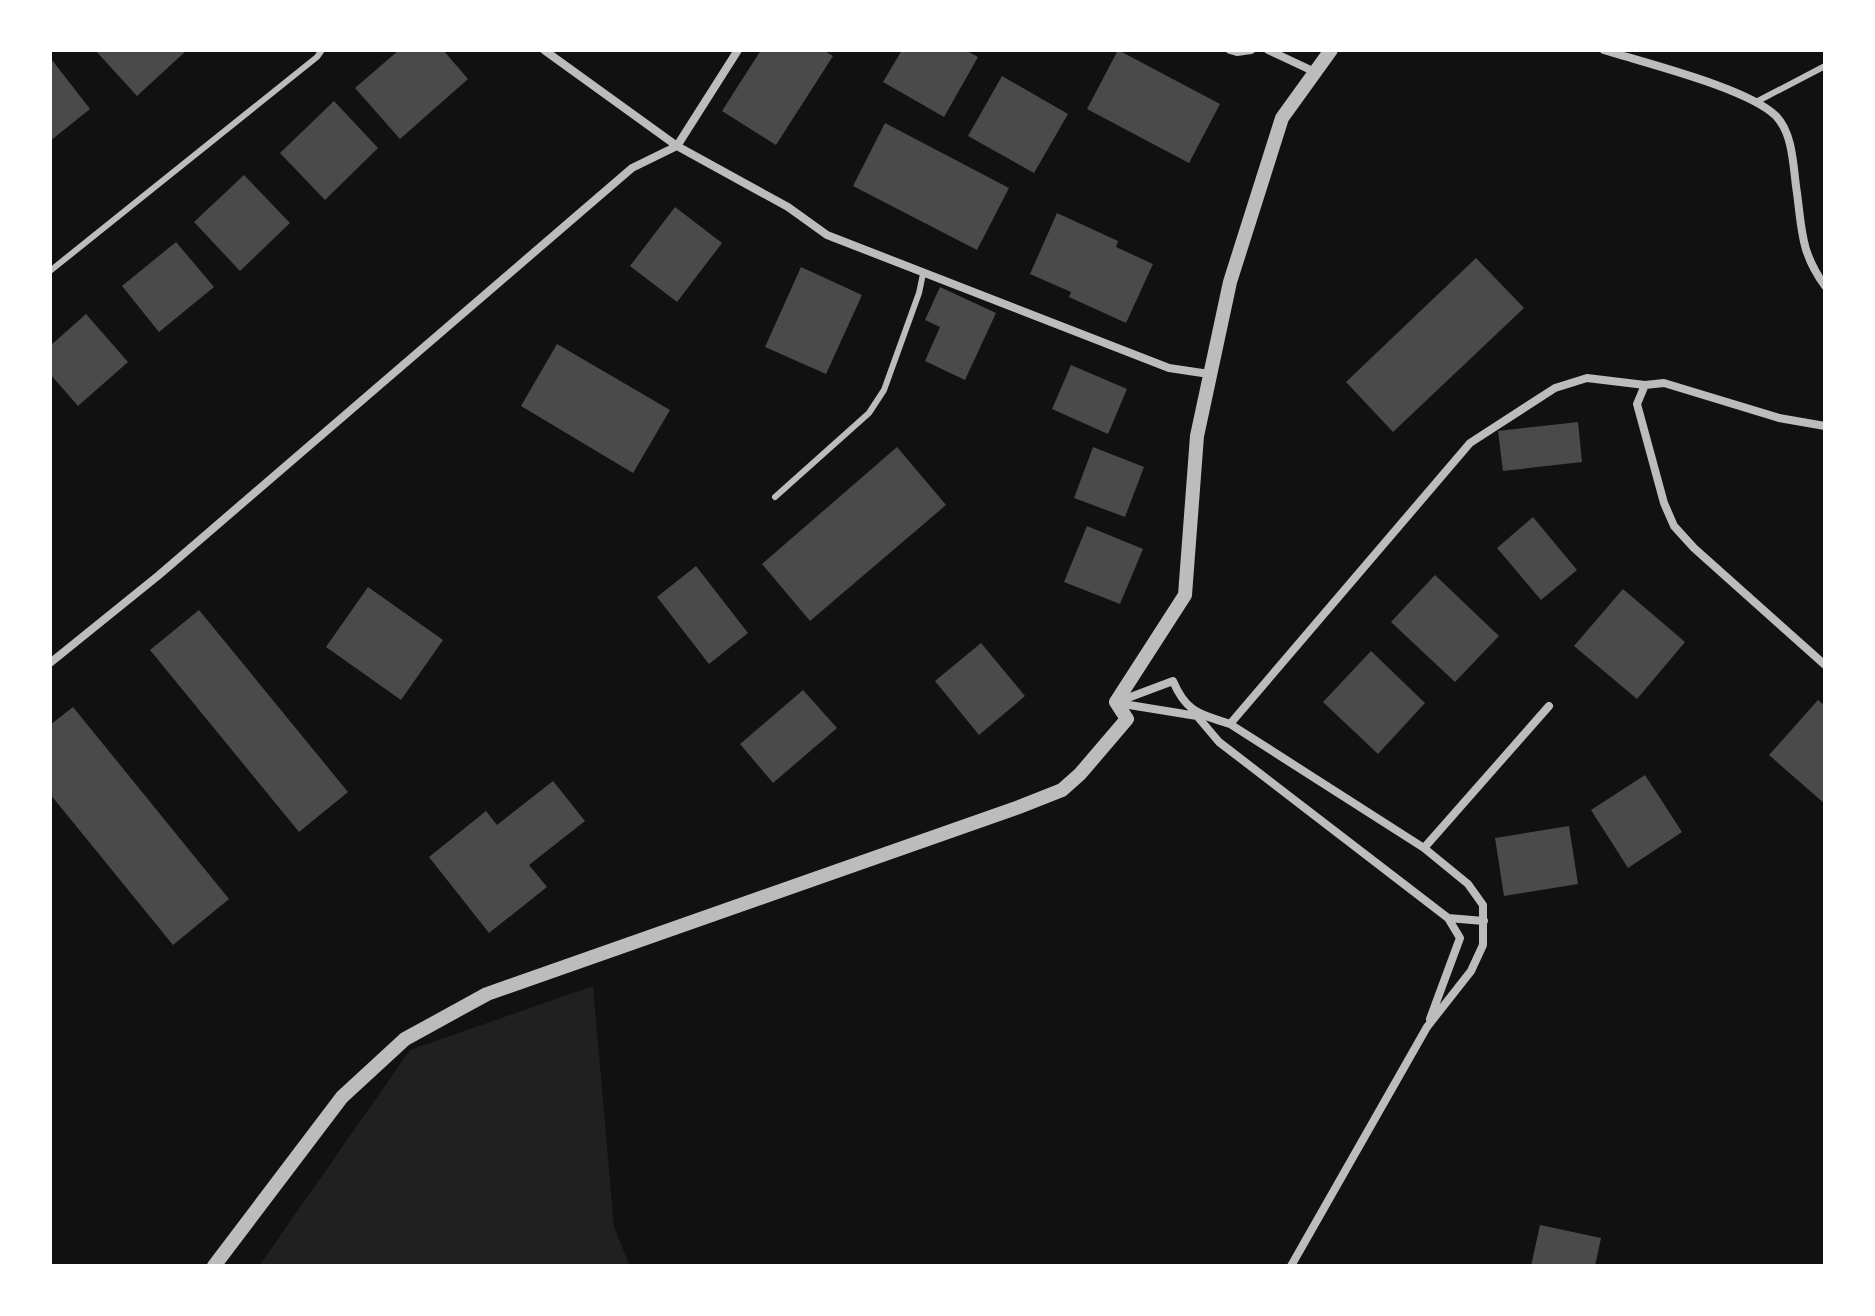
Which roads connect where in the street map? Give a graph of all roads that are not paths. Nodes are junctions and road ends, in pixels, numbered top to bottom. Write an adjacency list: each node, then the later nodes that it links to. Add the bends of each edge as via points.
1 (322, 50): 13 (lane)
2 (544, 50): 12 (street)
3 (738, 50): 12 (street)
4 (1230, 50): 5 (street)
5 (1251, 50)
6 (1268, 50): 10 (street)
7 (1331, 50): 10 (street)
8 (1604, 50): 11 (street)
9 (1825, 66): 11 (lane)
10 (1315, 72): 16 (street, via 1282,118 1230,282)
11 (1756, 102): 15 (street, via 1777,117 1789,138 1806,256)
12 (677, 146): 14 (street, via 788,207 827,235); 20 (street, via 632,168)
13 (50, 271)
14 (923, 274): 16 (street, via 1169,368); 19 (lane, via 896,360 869,413)
15 (1825, 286)
16 (1209, 374): 22 (street, via 1197,436 1185,595)
17 (1645, 385): 18 (street, via 1664,383 1779,418); 21 (street, via 1637,404 1674,526); 24 (street, via 1587,378 1555,388 1470,443)
18 (1825, 426)
19 (775, 497)
20 (50, 663)
21 (1825, 665)
22 (1116, 702): 24 (street, via 1173,681 1181,700 1202,715); 26 (street, via 1197,716 1219,742); 29 (street, via 1127,719 1062,790 487,994 405,1039 342,1097)
23 (1549, 706): 25 (street)
24 (1230, 724): 25 (street)
25 (1424, 848): 27 (street, via 1468,884 1483,905)
26 (1448, 918): 27 (street); 28 (street, via 1460,938)
27 (1484, 921): 28 (street, via 1483,945 1471,971)
28 (1427, 1027): 30 (street)
29 (214, 1266)
30 (1291, 1266)

